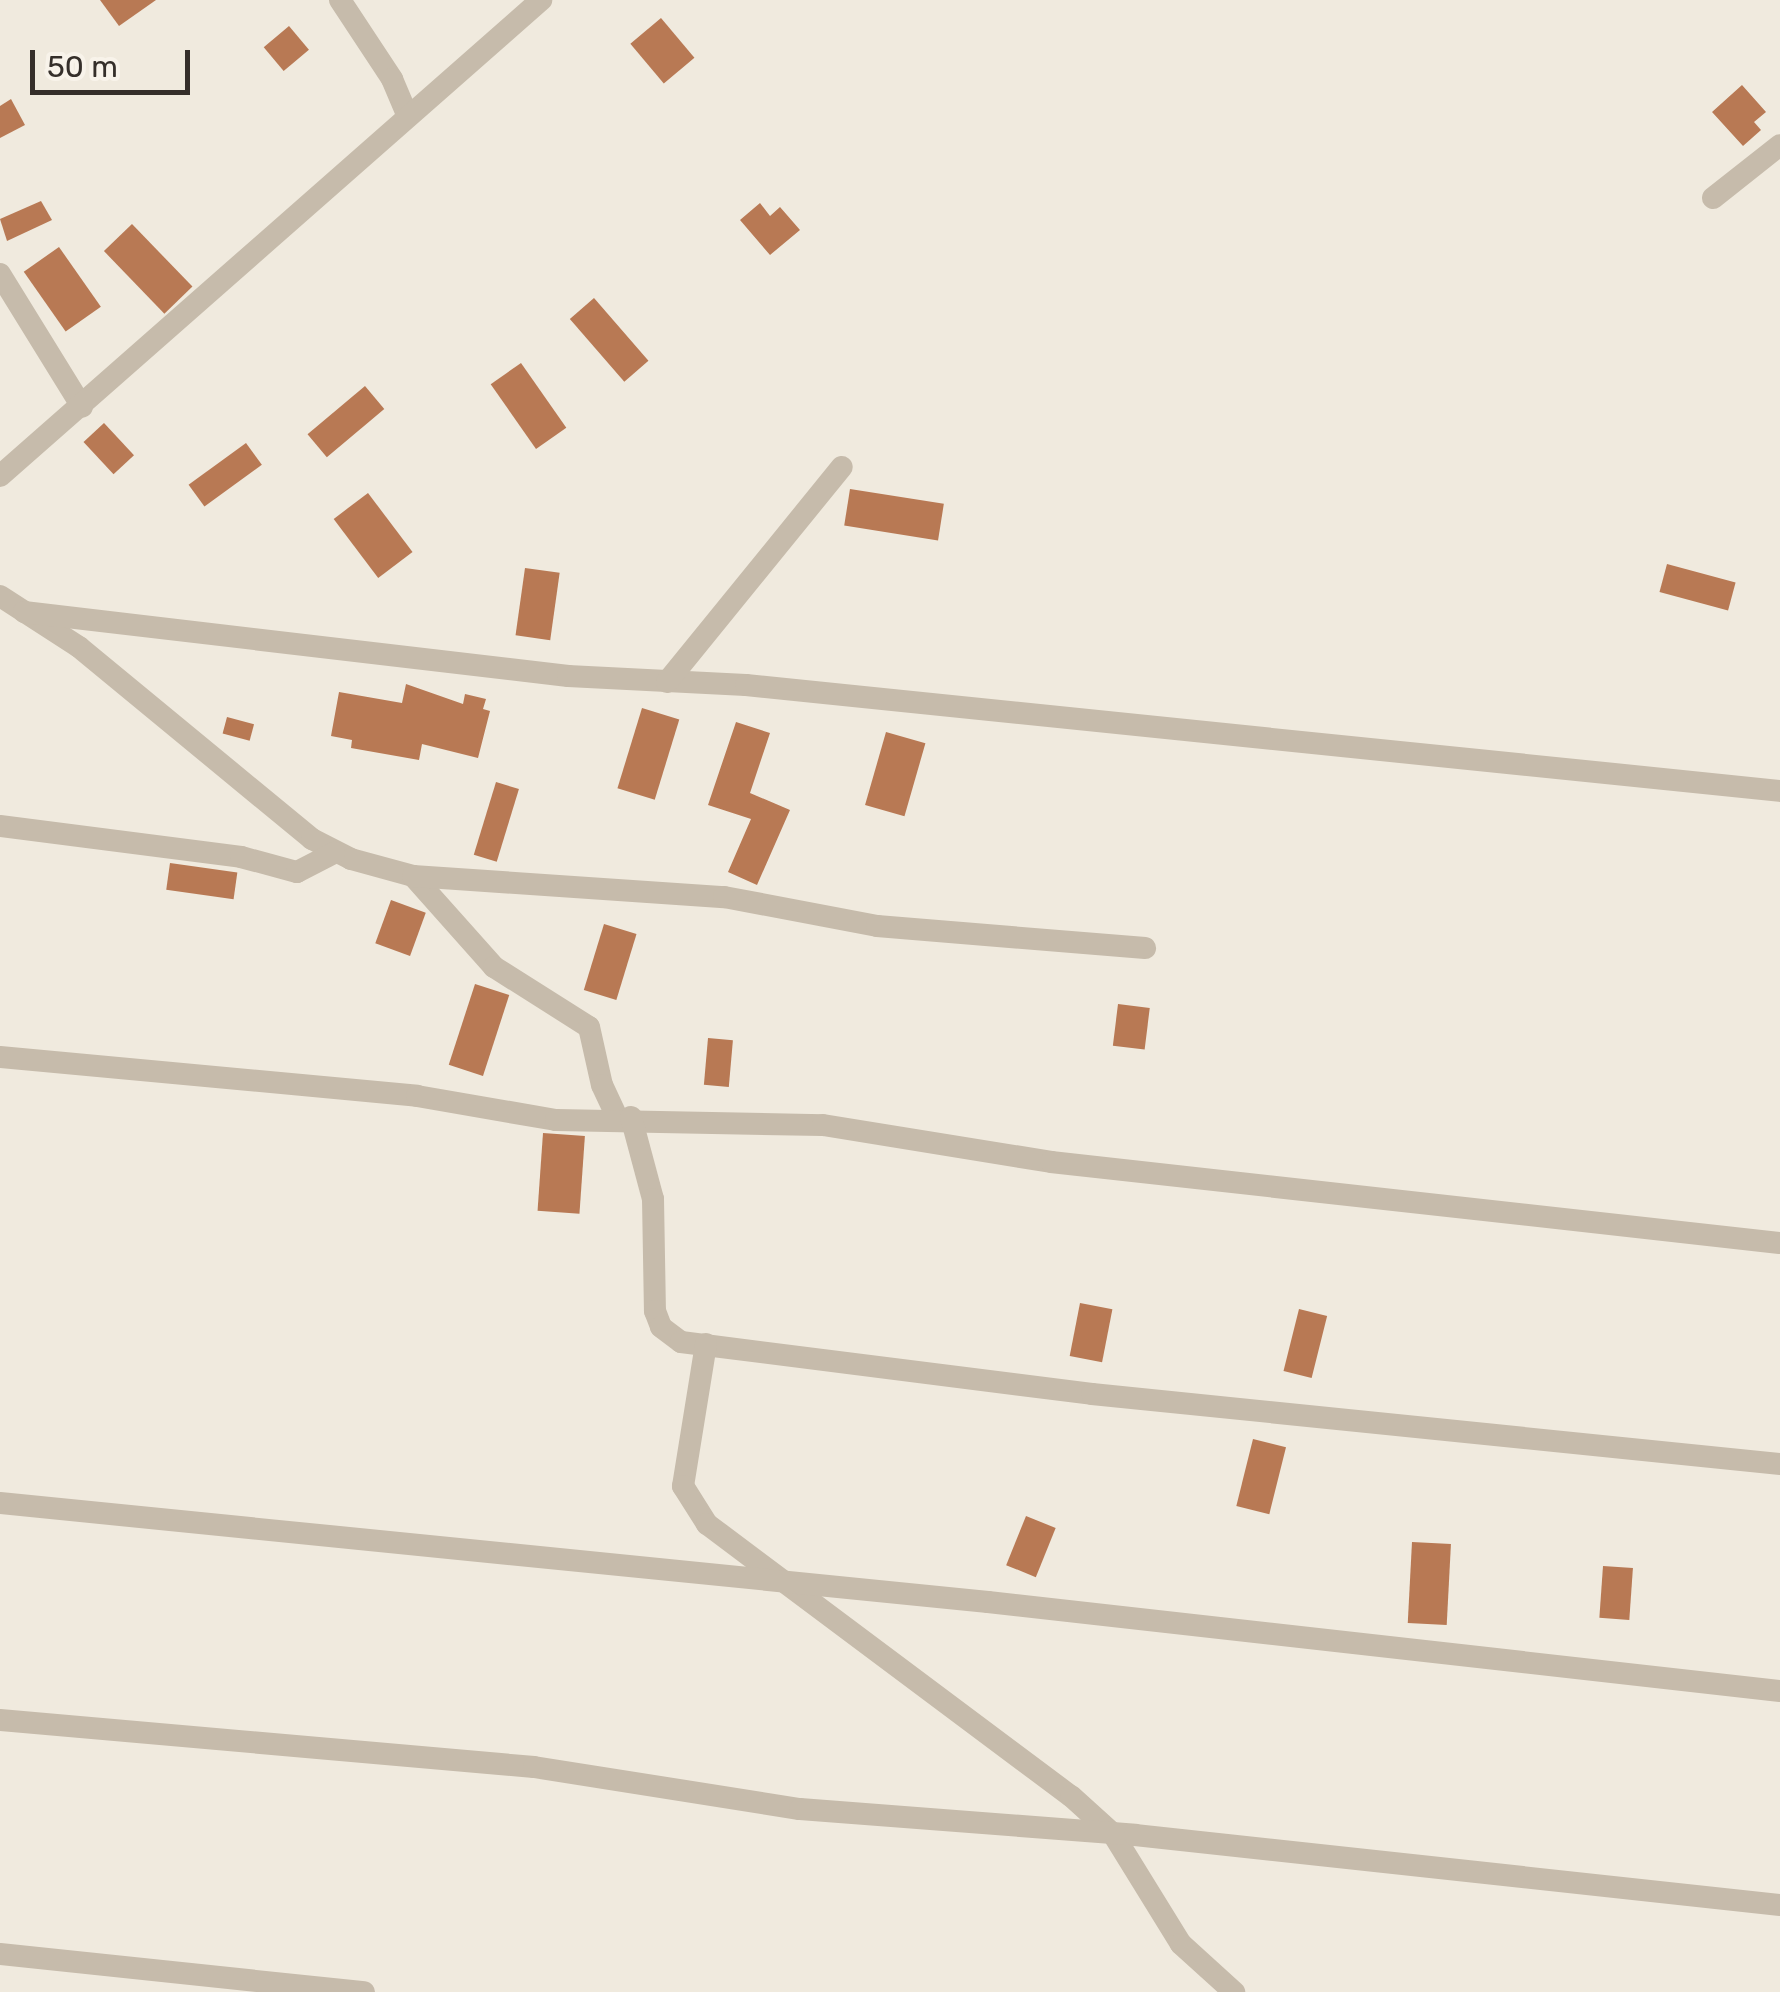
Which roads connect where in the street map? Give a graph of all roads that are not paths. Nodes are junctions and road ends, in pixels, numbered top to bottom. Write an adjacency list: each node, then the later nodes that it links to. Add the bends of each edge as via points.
1 (340, 0): 3 (street, via 392,79)
2 (541, 0): 3 (street)
3 (406, 114): 7 (street, via 345,179)
4 (1780, 145): 5 (street)
5 (1713, 198)
6 (0, 274): 7 (street)
7 (82, 407): 9 (street)
8 (842, 467): 12 (street)
9 (0, 476)
10 (0, 596): 11 (street)
11 (24, 612): 12 (street); 15 (street, via 78,647)
12 (667, 682): 13 (street)
13 (1780, 791)
14 (0, 826): 15 (street, via 242,857 296,872)
15 (334, 852): 16 (street)
16 (413, 876): 17 (street, via 724,897 877,926); 19 (street, via 494,968 589,1027 602,1085)
17 (1145, 948)
18 (0, 1056): 19 (street, via 416,1096 556,1120)
19 (624, 1117): 20 (street, via 733,1127 822,1125 1051,1162); 21 (street, via 653,1199 655,1311 670,1337)
20 (1780, 1243)
21 (706, 1344): 22 (street, via 993,1384); 24 (street, via 684,1486 707,1524)
22 (1780, 1464)
23 (0, 1503): 24 (street)
24 (779, 1581): 25 (street); 27 (street)
25 (1780, 1691)
26 (0, 1720): 27 (street, via 534,1767 800,1809)
27 (1113, 1834): 28 (street); 31 (street, via 1182,1944)
28 (1780, 1905)
29 (0, 1954): 30 (street)
30 (364, 1992)
31 (1234, 1992)

